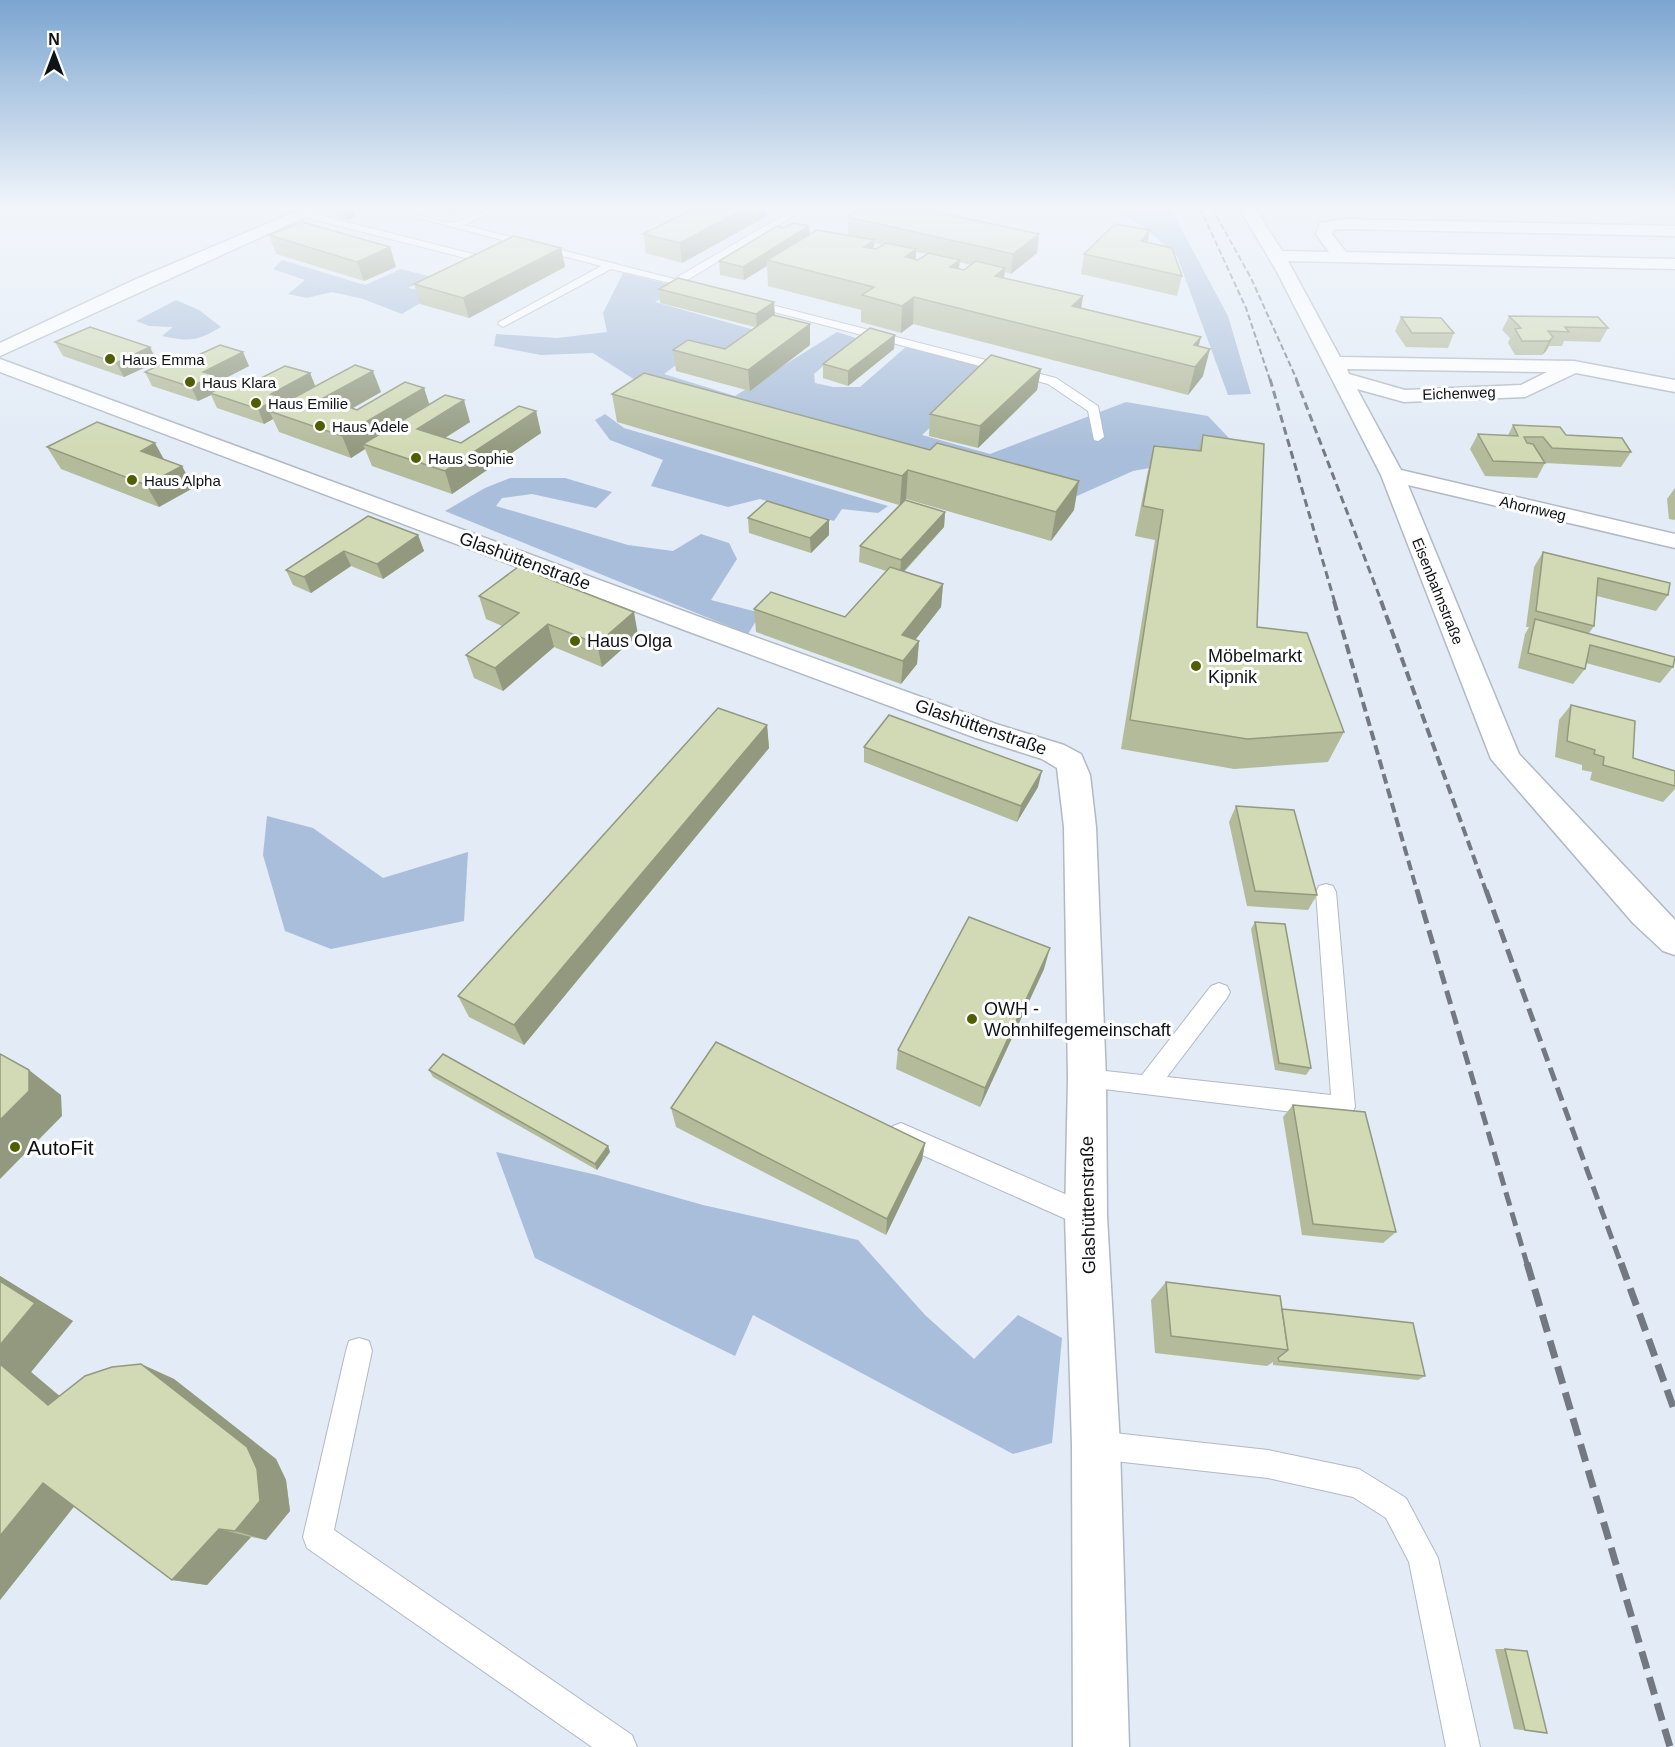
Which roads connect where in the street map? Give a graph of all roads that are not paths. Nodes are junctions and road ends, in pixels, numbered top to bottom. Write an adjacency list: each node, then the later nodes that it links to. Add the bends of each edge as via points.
1 (129, 290): 8 (street)
2 (566, 290): 7 (lane)
3 (700, 290): 5 (lane)
4 (1294, 290): 11 (street, Eisenbahnstraße)
5 (709, 292)
6 (732, 298): 13 (lane, via 1052,381 1094,409)
7 (504, 324)
8 (0, 350)
9 (0, 365): 20 (street, Glashüttenstraße, via 696,625 1053,752 1070,762 1080,827)
10 (1574, 367): 11 (street, Eichenweg); 11 (street, Eichenweg, via 1525,391 1404,396); 12 (street, Eichenweg)
11 (1338, 371): 14 (street, Eisenbahnstraße)
12 (1675, 386)
13 (1098, 437)
14 (1392, 475): 15 (street, Ahornweg); 17 (street, Eisenbahnstraße, via 1506,759)
15 (1675, 541)
16 (1326, 892): 21 (lane, via 1343,1107)
17 (1660, 911): 18 (street, Eisenbahnstraße)
18 (1675, 941)
19 (1219, 992): 21 (lane)
20 (1087, 1080): 21 (lane); 23 (street, Glashüttenstraße)
21 (1147, 1086)
22 (877, 1123): 23 (lane)
23 (1086, 1216): 25 (street, Glashüttenstraße)
24 (359, 1351): 26 (lane, via 318,1537)
25 (1096, 1445): 27 (street, Glashüttenstraße); 28 (lane, via 1268,1464 1359,1484 1396,1508 1423,1558)
26 (620, 1747)
27 (1101, 1747)
28 (1463, 1747)

